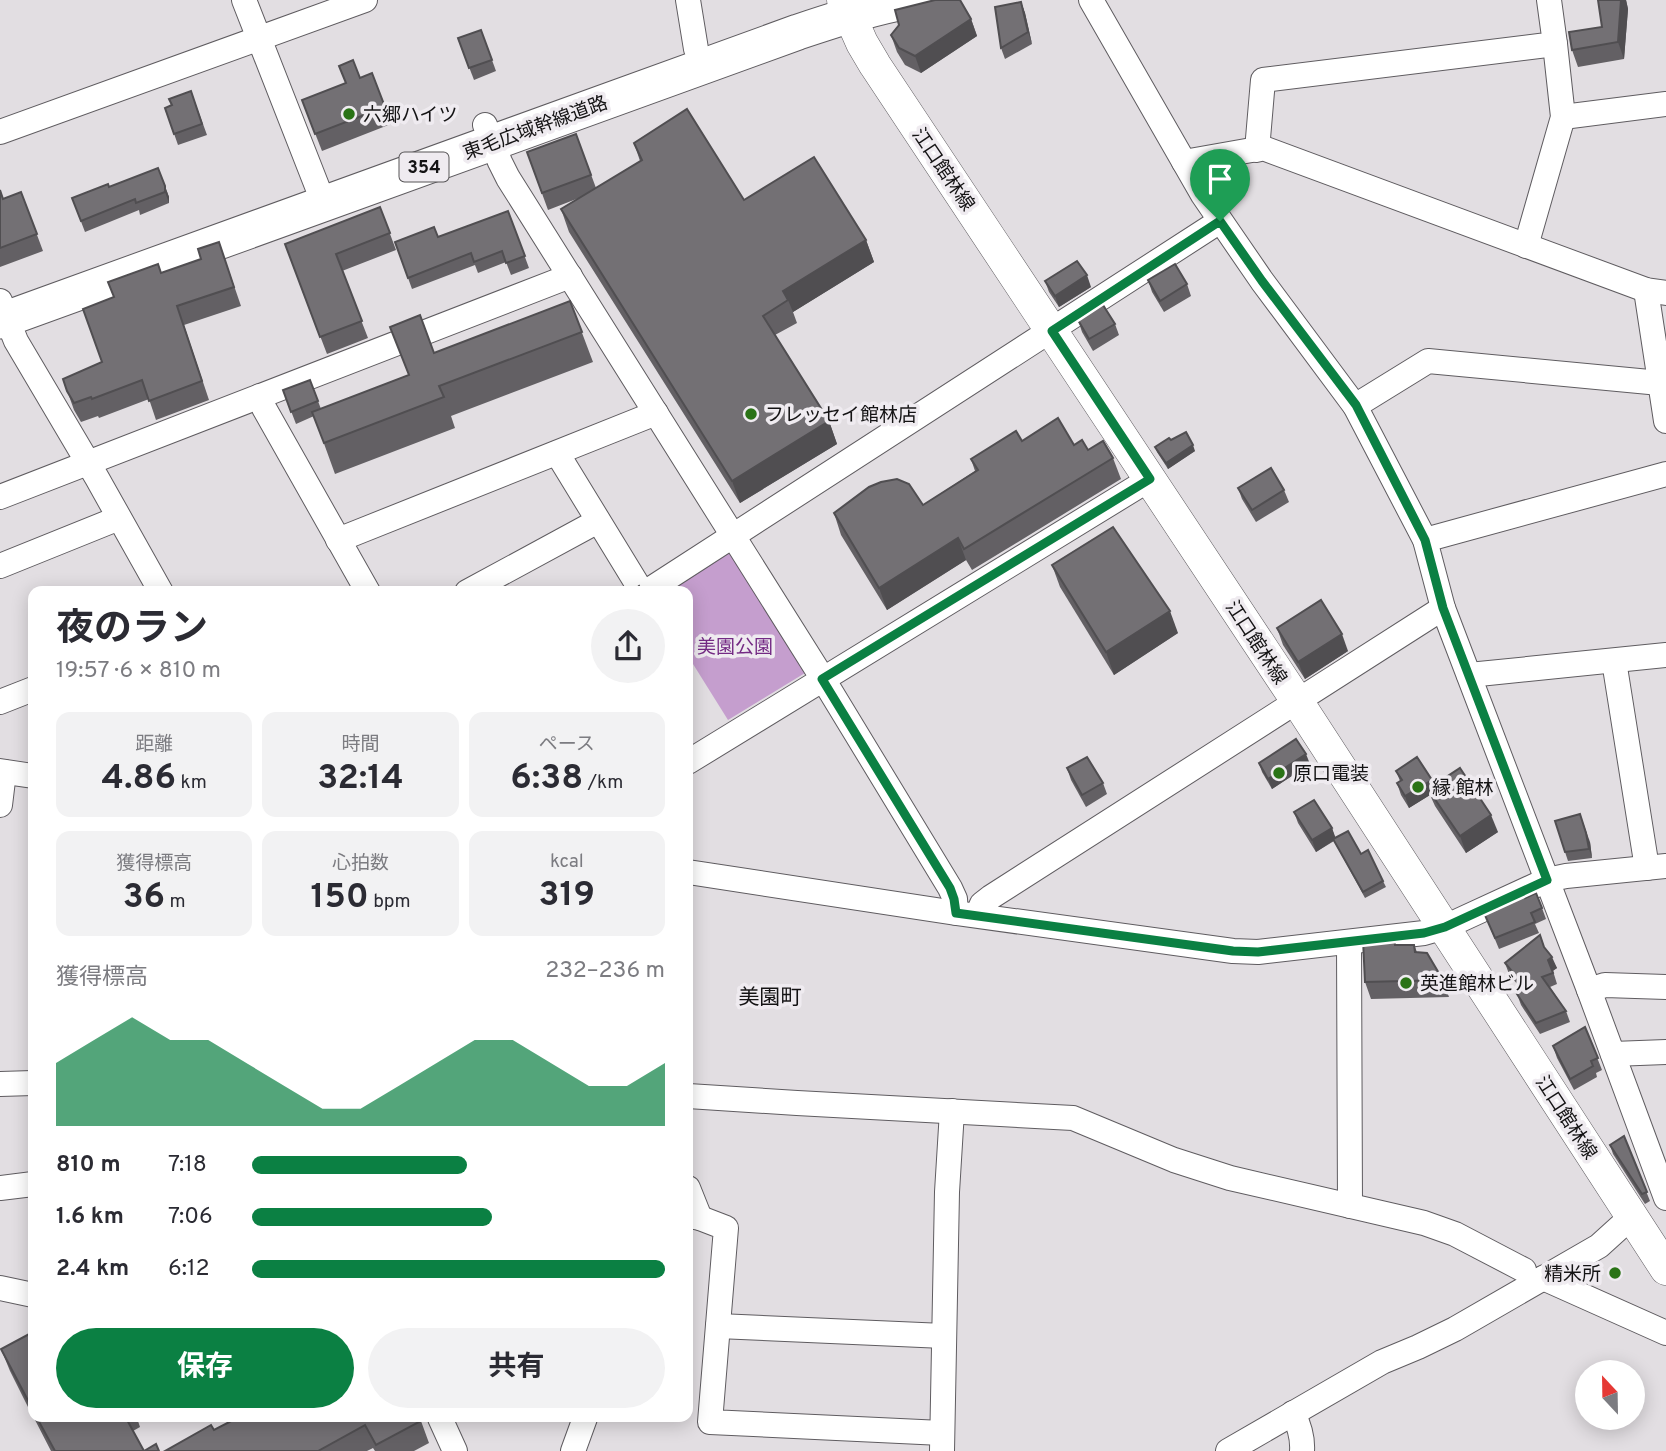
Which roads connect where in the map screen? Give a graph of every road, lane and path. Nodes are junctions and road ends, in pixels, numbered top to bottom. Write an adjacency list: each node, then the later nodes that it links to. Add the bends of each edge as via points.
1 (244, 0): 8 (street)
2 (365, 0): 8 (street)
3 (688, 0): 10 (street)
4 (914, 0): 7 (highway, 東毛広域幹線道路 / 354)
5 (1091, 0): 16 (street)
6 (1549, 0): 9 (street)
7 (841, 5): 10 (highway, 東毛広域幹線道路 / 354); 14 (highway, 東毛広域幹線道路 / 354); 23 (main road, 江口館林線, via 875,65)
8 (259, 38): 13 (street); 17 (street)
9 (1555, 44): 12 (street); 15 (street, via 1263,80)
10 (696, 48): 14 (highway, 東毛広域幹線道路 / 354)
11 (1666, 104): 12 (street)
12 (1563, 117): 19 (street)
13 (0, 132)
14 (488, 134): 17 (highway, 東毛広域幹線道路 / 354); 20 (street, via 508,178)
15 (1257, 150): 16 (street); 19 (street)
16 (1184, 162): 18 (street)
17 (320, 195): 22 (highway, 東毛広域幹線道路 / 354)
18 (1220, 221): 23 (street); 26 (street)
19 (1526, 246): 21 (street)
20 (570, 276): 25 (street); 27 (street)
21 (1656, 292): 24 (street)
22 (2, 310): 30 (street)
23 (1052, 331): 32 (main road, 江口館林線); 36 (street)
24 (1660, 383): 26 (street, via 1428,361); 28 (street)
25 (260, 396): 30 (street); 37 (street)
26 (1356, 405): 38 (street)
27 (656, 413): 29 (street); 36 (street)
28 (1666, 421)
29 (556, 453): 35 (street); 37 (street)
30 (88, 463): 33 (street); 34 (street)
31 (1666, 474): 38 (street)
32 (1150, 479): 49 (street); 51 (main road, 江口館林線)
33 (0, 497)
34 (119, 518): 39 (street); 40 (street)
35 (598, 521): 42 (street); 43 (street)
36 (733, 536): 44 (street); 49 (street)
37 (338, 540): 41 (street)
38 (1425, 540): 45 (street)
39 (0, 566)
40 (158, 586)
41 (365, 586)
42 (478, 586)
43 (640, 586)
44 (654, 586)
45 (1443, 608): 48 (street); 51 (street)
46 (1666, 655): 47 (street)
47 (1614, 661): 48 (street); 57 (street)
48 (1469, 675): 59 (street)
49 (822, 679): 53 (street); 60 (street)
50 (28, 691): 52 (street)
51 (1297, 701): 60 (street); 61 (main road, 江口館林線)
52 (0, 702)
53 (693, 759)
54 (2, 771): 55 (street); 56 (street)
55 (28, 775)
56 (0, 805)
57 (1657, 867): 59 (street)
58 (693, 873): 60 (street)
59 (1547, 880): 61 (street); 64 (street)
60 (967, 914): 62 (street, via 1233,951)
61 (1445, 927): 62 (street); 75 (main road, 江口館林線)
62 (1349, 942): 74 (street)
63 (1666, 987): 64 (street, via 1605,985)
64 (1590, 990): 66 (street)
65 (1666, 1052): 66 (street)
66 (1613, 1054): 73 (street)
67 (28, 1083): 68 (street)
68 (0, 1084)
69 (693, 1096): 70 (street)
70 (952, 1111): 74 (street, via 1073,1118 1230,1178); 83 (street)
71 (28, 1185): 72 (street)
72 (0, 1188)
73 (1666, 1198)
74 (1350, 1206): 78 (street, via 1455,1234)
75 (1631, 1217): 77 (main road, 江口館林線); 78 (street, via 1590,1232)
76 (693, 1222): 81 (street, via 726,1228)
77 (1666, 1269)
78 (1533, 1274): 82 (street); 84 (street, via 1455,1329 1382,1362)
79 (0, 1288): 80 (street)
80 (28, 1294)
81 (718, 1326): 83 (street); 87 (street, via 710,1422)
82 (1666, 1333)
83 (944, 1336): 87 (street)
84 (1293, 1413): 90 (street); 91 (street)
85 (442, 1422): 88 (street)
86 (584, 1422): 89 (street)
87 (942, 1442)
88 (455, 1451)
89 (573, 1451)
90 (1228, 1451)
91 (1302, 1451)

